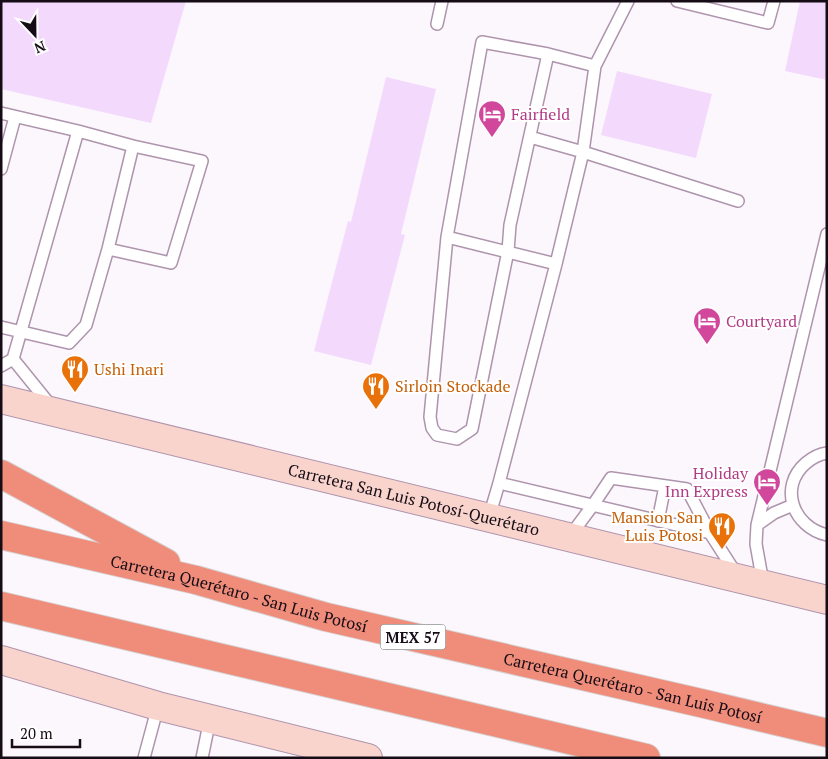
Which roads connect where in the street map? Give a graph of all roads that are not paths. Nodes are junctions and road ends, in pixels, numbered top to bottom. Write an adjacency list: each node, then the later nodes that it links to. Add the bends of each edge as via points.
1 (442, 1): 5 (lane)
2 (628, 1): 7 (lane)
3 (677, 1): 4 (lane, via 768,23)
4 (774, 1)
5 (437, 24)
6 (548, 54): 7 (lane); 11 (lane); 17 (lane, via 482,42)
7 (596, 66): 13 (lane)
8 (1, 113): 9 (lane)
9 (15, 117): 10 (lane); 14 (lane)
10 (78, 131): 12 (lane); 22 (lane)
11 (530, 137): 13 (lane); 19 (lane, via 510,225)
12 (133, 146): 18 (lane); 18 (lane, via 202,161 171,264)
13 (582, 152): 15 (lane); 20 (lane)
14 (1, 169)
15 (738, 201)
16 (827, 234): 35 (lane)
17 (447, 237): 19 (lane); 19 (lane, via 430,417 437,435 456,439 472,429)
18 (108, 249): 22 (lane, via 86,325 69,343)
19 (508, 251): 20 (lane)
20 (556, 264): 29 (lane)
21 (1, 327): 22 (lane)
22 (21, 332): 23 (lane)
23 (13, 359): 24 (lane); 26 (lane)
24 (1, 366)
25 (1, 399): 26 (main road, Carretera San Luis Potosí-Querétaro)
26 (56, 412): 33 (main road, Carretera San Luis Potosí-Querétaro)
27 (827, 453): 32 (lane, via 813,458 797,473 792,488)
28 (1, 474): 40 (highway)
29 (499, 483): 31 (lane); 33 (lane)
30 (665, 486): 31 (lane, via 611,478); 34 (lane); 36 (lane, via 687,489)
31 (593, 505): 34 (lane); 39 (lane)
32 (793, 505): 35 (lane); 38 (lane, via 807,526)
33 (489, 518): 39 (main road, Carretera San Luis Potosí-Querétaro)
34 (658, 521): 36 (lane)
35 (757, 525): 41 (lane)
36 (710, 533): 41 (lane)
37 (1, 534): 40 (highway, Carretera Querétaro - San Luis Potosí / MEX 57)
38 (827, 535)
39 (570, 537): 41 (main road, Carretera San Luis Potosí-Querétaro)
40 (196, 580): 49 (highway, Carretera Querétaro - San Luis Potosí / MEX 57, via 326,617)
41 (751, 581): 42 (main road, Carretera San Luis Potosí-Querétaro)
42 (827, 600)
43 (1, 606): 45 (highway)
44 (1, 625): 45 (highway)
45 (98, 629): 53 (highway)
46 (1, 660): 47 (main road)
47 (158, 706): 48 (main road); 50 (lane)
48 (210, 719): 51 (lane); 52 (main road)
49 (827, 732)
50 (144, 758)
51 (202, 758)
52 (368, 758)
53 (646, 758)

